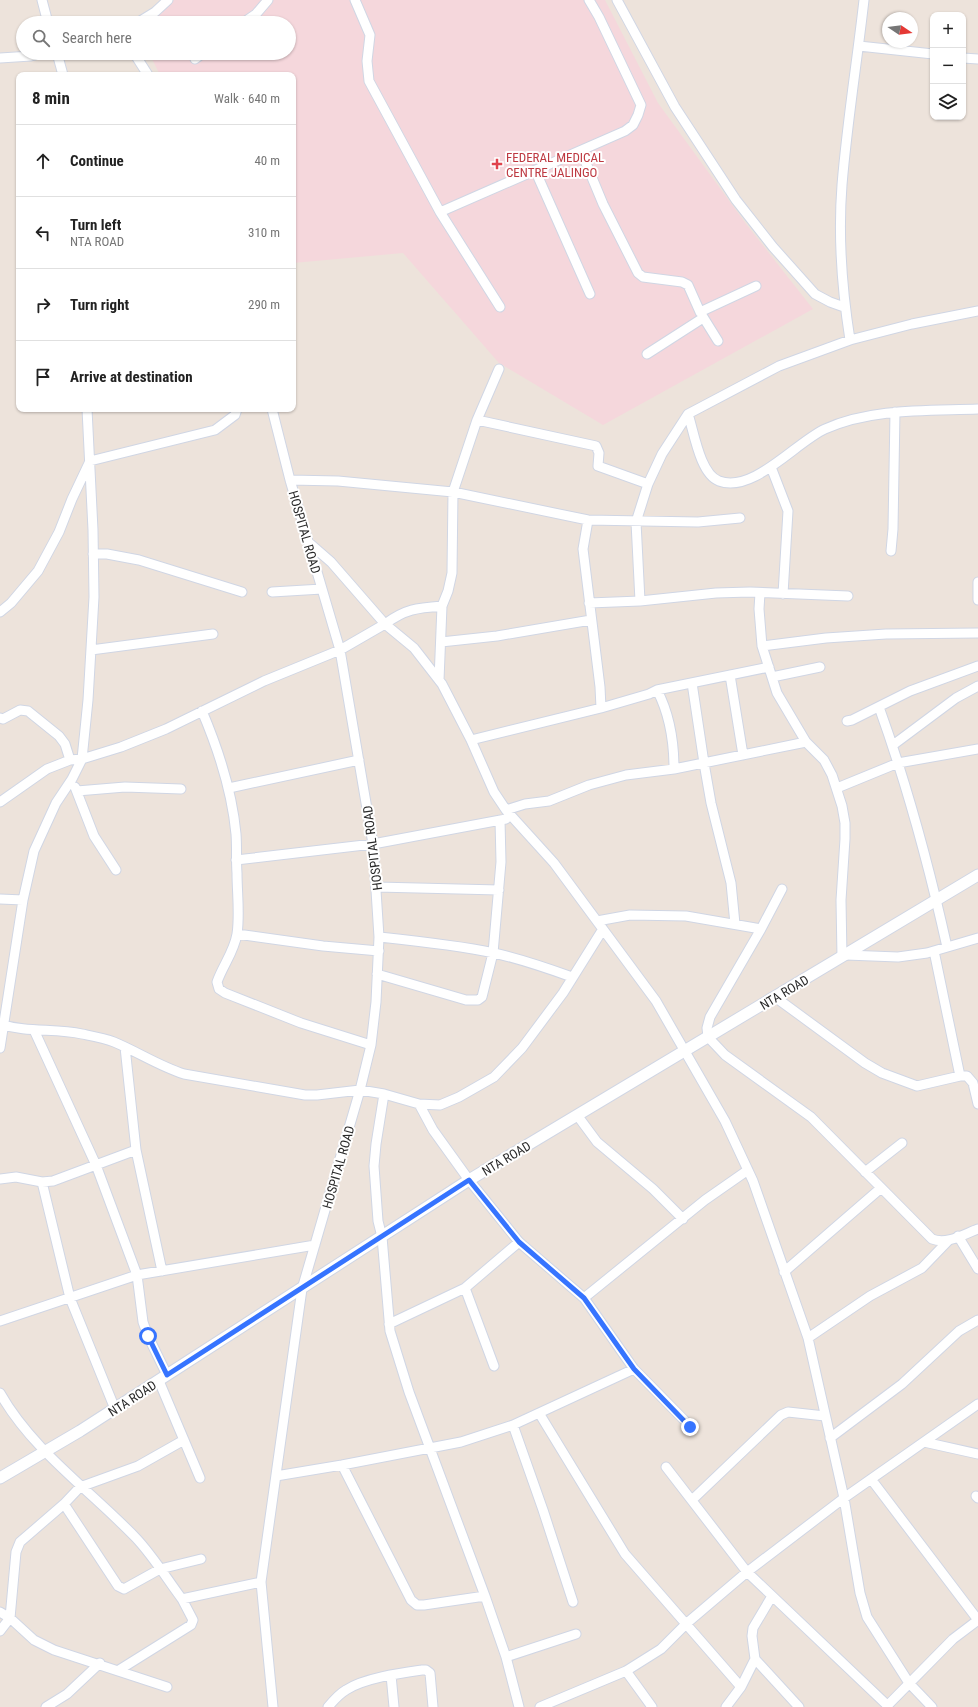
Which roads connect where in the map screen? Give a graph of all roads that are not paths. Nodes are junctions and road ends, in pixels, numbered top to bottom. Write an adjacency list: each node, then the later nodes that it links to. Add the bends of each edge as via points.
1 (42, 0): 8 (street)
2 (168, 0): 9 (street)
3 (268, 0): 10 (street)
4 (355, 0): 23 (street, via 370,35 367,61 369,81)
5 (589, 0): 21 (street, via 641,105 633,125)
6 (617, 0): 26 (street, via 675,107 736,200 815,294)
7 (864, 0): 11 (street)
8 (46, 16)
9 (148, 16)
10 (253, 16)
11 (859, 46): 12 (street); 26 (street, via 842,186)
12 (930, 54)
13 (16, 57): 14 (street)
14 (0, 58)
15 (966, 58): 16 (street)
16 (978, 59)
17 (59, 60): 19 (street)
18 (138, 60): 20 (street)
19 (62, 72)
20 (146, 72)
21 (580, 151): 22 (street); 29 (street, via 638,273 643,277 688,285)
22 (535, 170): 23 (street); 25 (street)
23 (440, 212): 27 (street)
24 (756, 286): 29 (street)
25 (590, 294)
26 (844, 307): 30 (street)
27 (500, 308)
28 (978, 312): 30 (street, via 912,324)
29 (701, 315): 31 (street); 32 (street)
30 (850, 340): 39 (street, via 779,366)
31 (718, 341)
32 (647, 354)
33 (499, 369): 40 (street)
34 (978, 408): 38 (street)
35 (87, 412): 41 (street)
36 (236, 412): 41 (street, via 215,430)
37 (273, 412): 43 (street, HOSPITAL ROAD)
38 (895, 412): 42 (street, via 851,420 824,429); 50 (street)
39 (688, 414): 42 (street, via 701,460 709,474 718,481 741,481); 44 (street, via 662,454)
40 (477, 420): 44 (street, via 596,446 600,453 598,466); 45 (street)
41 (90, 461): 51 (street); 63 (street, via 59,532 38,571)
42 (771, 466): 57 (street, via 788,511)
43 (290, 480): 45 (street, via 338,481); 49 (street, HOSPITAL ROAD)
44 (648, 484): 48 (street)
45 (453, 492): 47 (street); 62 (street, via 452,573)
46 (740, 518): 48 (street, via 698,522)
47 (588, 520): 48 (street); 61 (street, via 583,549)
48 (636, 522): 60 (street)
49 (308, 542): 53 (street, HOSPITAL ROAD); 65 (street, via 331,562)
50 (891, 551)
51 (93, 554): 54 (street, via 139,560); 70 (street)
52 (978, 582): 59 (street)
53 (322, 588): 55 (street); 71 (street, HOSPITAL ROAD)
54 (242, 592)
55 (272, 592)
56 (760, 592): 57 (street); 60 (street, via 716,593); 69 (street)
57 (783, 594): 58 (street)
58 (848, 596)
59 (978, 600)
60 (640, 601): 61 (street)
61 (589, 603): 64 (street)
62 (442, 606): 65 (street, via 407,611); 68 (street)
63 (0, 612)
64 (591, 620): 68 (street, via 497,636); 82 (street)
65 (385, 624): 71 (street); 77 (street, via 414,648)
66 (978, 633): 69 (street, via 886,634)
67 (213, 634): 70 (street)
68 (441, 642): 77 (street)
69 (762, 646): 74 (street)
70 (91, 650): 91 (street)
71 (340, 650): 83 (street, via 264,681); 93 (street, HOSPITAL ROAD)
72 (978, 666): 81 (street)
73 (820, 667): 76 (street)
74 (769, 668): 75 (street); 76 (street)
75 (730, 675): 78 (street); 90 (street)
76 (772, 678): 87 (street, via 777,693)
77 (438, 680): 86 (street)
78 (692, 683): 80 (street); 94 (street)
79 (978, 686): 88 (street, via 956,698)
80 (657, 690): 82 (street); 96 (street, via 664,703 674,752)
81 (879, 707): 85 (street); 88 (street)
82 (601, 708): 86 (street)
83 (202, 712): 91 (street, via 121,747); 98 (street, via 216,743)
84 (0, 718): 92 (street, via 20,710 28,711 59,736 65,744)
85 (847, 721)
86 (471, 740): 103 (street, via 494,792)
87 (806, 742): 90 (street); 99 (street, via 824,760)
88 (893, 746): 95 (street)
89 (978, 749): 95 (street)
90 (743, 755): 94 (street)
91 (82, 759): 92 (street); 97 (street)
92 (70, 760): 102 (street, via 47,769)
93 (359, 760): 98 (street); 106 (street, HOSPITAL ROAD)
94 (704, 763): 96 (street); 117 (street, via 711,804 731,883)
95 (898, 763): 99 (street); 115 (street)
96 (674, 769): 103 (street, via 626,775 589,785 549,801)
97 (72, 779): 101 (street); 114 (street, via 56,803 34,851)
98 (229, 788): 107 (street, via 236,836)
99 (837, 788): 127 (street, via 845,823 841,900)
100 (181, 789): 101 (street, via 125,787)
101 (77, 791): 108 (street, via 94,836)
102 (0, 802)
103 (506, 810): 104 (street)
104 (512, 818): 105 (street); 116 (street, via 554,863)
105 (500, 820): 106 (street); 111 (street)
106 (373, 844): 107 (street); 110 (street, HOSPITAL ROAD)
107 (236, 860): 120 (street)
108 (116, 870)
109 (978, 876): 115 (street, NTA ROAD)
110 (377, 887): 111 (street); 121 (street, HOSPITAL ROAD)
111 (499, 890): 126 (street)
112 (782, 890): 119 (street)
113 (0, 899): 114 (street)
114 (23, 900): 131 (street)
115 (937, 900): 123 (street); 127 (street, NTA ROAD)
116 (597, 921): 117 (street, via 630,915 686,916); 118 (street)
117 (734, 924): 119 (street)
118 (603, 929): 129 (street); 137 (street, via 656,1001)
119 (761, 929): 133 (street, via 710,1017)
120 (237, 934): 124 (street); 134 (street, via 232,952 217,982 220,989 301,1022)
121 (379, 937): 124 (street, HOSPITAL ROAD); 126 (street)
122 (978, 938): 123 (street)
123 (947, 948): 125 (street)
124 (378, 951): 128 (street, HOSPITAL ROAD)
125 (934, 951): 127 (street, via 898,957); 138 (street)
126 (493, 953): 128 (street, via 482,997 474,1001); 129 (street)
127 (844, 956): 130 (street, NTA ROAD)
128 (378, 974): 134 (street, HOSPITAL ROAD)
129 (572, 978): 142 (street, via 522,1048 494,1077 440,1105)
130 (775, 997): 133 (street, NTA ROAD); 138 (street, via 864,1063 882,1073 917,1086)
131 (1, 1025): 132 (street); 136 (street)
132 (34, 1030): 135 (street, via 82,1034); 146 (street)
133 (708, 1037): 137 (street, NTA ROAD); 148 (street, via 725,1055 811,1117)
134 (371, 1045): 139 (street, HOSPITAL ROAD)
135 (125, 1047): 139 (street, via 184,1074 317,1096); 145 (street)
136 (0, 1048)
137 (685, 1051): 143 (street, NTA ROAD); 147 (street, via 725,1121)
138 (960, 1076): 141 (street, via 967,1076 973,1083)
139 (360, 1090): 140 (street); 159 (street, HOSPITAL ROAD)
140 (384, 1094): 142 (street); 156 (street, via 374,1166 378,1221)
141 (978, 1102)
142 (419, 1104): 150 (street, via 432,1130)
143 (577, 1115): 150 (street, NTA ROAD); 153 (street, via 596,1142 654,1189)
144 (902, 1143): 148 (street)
145 (136, 1150): 146 (street); 161 (street)
146 (96, 1165): 151 (street, via 53,1181); 163 (street)
147 (748, 1170): 153 (street); 162 (street)
148 (865, 1172): 152 (street)
149 (0, 1179): 151 (street, via 16,1177)
150 (469, 1180): 156 (street, NTA ROAD); 158 (street)
151 (42, 1182): 166 (street)
152 (881, 1188): 157 (street, via 932,1239); 162 (street)
153 (683, 1219): 167 (street)
154 (978, 1229): 155 (street)
155 (958, 1236): 157 (street); 160 (street)
156 (382, 1237): 165 (street, NTA ROAD); 170 (street)
157 (948, 1241): 171 (street, via 922,1268 870,1296)
158 (519, 1242): 164 (street); 167 (street)
159 (314, 1246): 161 (street); 165 (street, HOSPITAL ROAD)
160 (978, 1269)
161 (162, 1270): 163 (street)
162 (784, 1272): 171 (street)
163 (137, 1275): 166 (street); 174 (street, via 143,1322)
164 (465, 1288): 170 (street); 172 (street)
165 (302, 1289): 174 (street, NTA ROAD); 190 (street, HOSPITAL ROAD)
166 (70, 1298): 169 (street); 177 (street)
167 (584, 1298): 173 (street)
168 (978, 1320): 182 (street, via 959,1331 902,1384)
169 (0, 1321)
170 (389, 1324): 185 (street, via 409,1392)
171 (808, 1338): 179 (street)
172 (494, 1366)
173 (634, 1369): 178 (street); 181 (street)
174 (163, 1378): 177 (street, NTA ROAD); 183 (street)
175 (0, 1393): 186 (street)
176 (978, 1404): 184 (street)
177 (115, 1409): 186 (street, NTA ROAD)
178 (539, 1413): 180 (street); 209 (street, via 625,1554)
179 (825, 1416): 182 (street); 196 (street, via 788,1412 781,1415)
180 (513, 1425): 185 (street, via 461,1442); 205 (street)
181 (690, 1427)
182 (830, 1438): 195 (street)
183 (184, 1440): 192 (street); 194 (street, via 138,1466)
184 (924, 1442): 187 (street); 193 (street)
185 (430, 1448): 188 (street); 202 (street)
186 (45, 1451): 191 (street, NTA ROAD); 194 (street)
187 (978, 1454)
188 (342, 1465): 190 (street); 202 (street, via 411,1600 417,1605 424,1605)
189 (666, 1467): 196 (street)
190 (276, 1476): 201 (street, HOSPITAL ROAD)
191 (0, 1478)
192 (200, 1478)
193 (871, 1479): 195 (street); 208 (street)
194 (80, 1487): 197 (street); 199 (street, via 136,1538)
195 (844, 1498): 200 (street); 218 (street, via 860,1593 867,1617)
196 (692, 1500): 200 (street)
197 (64, 1504): 199 (street, via 118,1586 124,1588); 207 (street, via 20,1542 16,1552)
198 (201, 1559): 199 (street)
199 (160, 1569): 204 (street)
200 (747, 1572): 203 (street); 209 (street)
201 (261, 1582): 204 (street); 223 (street, HOSPITAL ROAD)
202 (485, 1596): 212 (street)
203 (772, 1596): 213 (street, via 753,1628); 221 (street)
204 (182, 1599): 215 (street, via 193,1620 191,1625)
205 (573, 1602)
206 (0, 1612): 207 (street)
207 (10, 1618): 210 (street); 214 (street, via 34,1640 54,1650)
208 (978, 1620): 218 (street, via 953,1639)
209 (686, 1623): 216 (street, via 661,1649); 220 (street)
210 (0, 1631)
211 (576, 1634): 212 (street)
212 (506, 1657): 227 (street)
213 (755, 1659): 220 (street); 231 (street)
214 (100, 1663): 215 (street); 222 (street, via 66,1694)
215 (119, 1670): 219 (street)
216 (626, 1671): 228 (street); 229 (street)
217 (391, 1675): 224 (street, via 346,1690); 225 (street); 226 (street, via 426,1670 430,1673)
218 (909, 1683): 221 (street); 232 (street)
219 (167, 1686)
220 (741, 1687): 230 (street)
221 (886, 1706)
222 (46, 1707)
223 (273, 1707)
224 (328, 1707)
225 (394, 1707)
226 (433, 1707)
227 (519, 1707)
228 (540, 1707)
229 (652, 1707)
230 (726, 1707)
231 (799, 1707)
232 (932, 1707)

